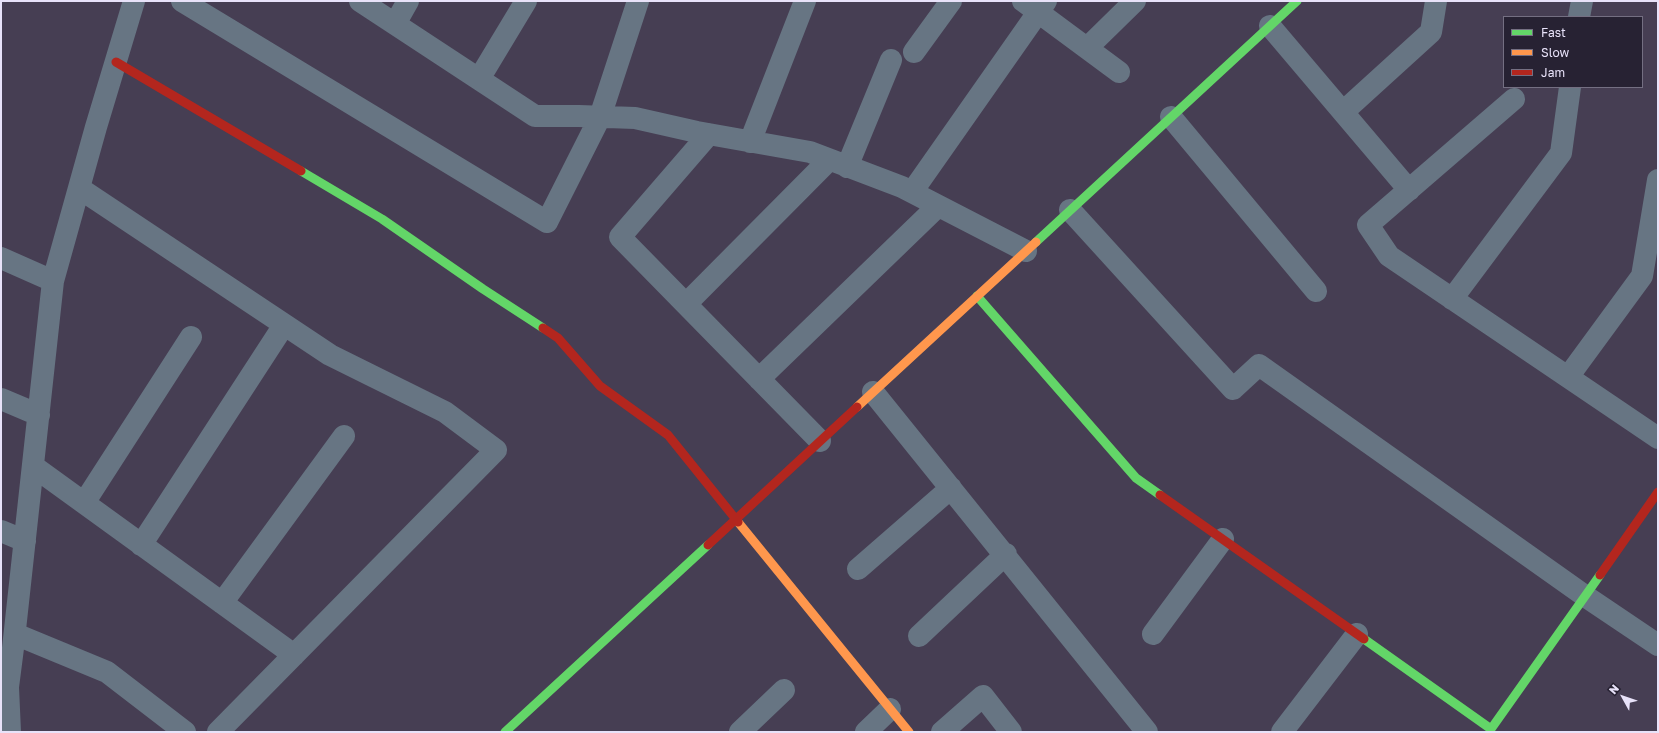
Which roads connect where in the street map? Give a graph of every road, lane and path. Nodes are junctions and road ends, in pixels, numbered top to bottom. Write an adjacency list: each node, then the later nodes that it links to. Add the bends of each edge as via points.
1 (134, 1): 20 (street)
2 (182, 1): 26 (street, via 547,222)
3 (360, 1): 15 (street)
4 (408, 1): 15 (street)
5 (526, 1): 22 (street)
6 (638, 1): 26 (street)
7 (805, 1): 29 (street)
8 (952, 1): 18 (street)
9 (1135, 1): 17 (street)
10 (1297, 1): 16 (street)
11 (1436, 1): 25 (street, via 1431,32)
12 (1582, 1): 14 (street)
13 (1035, 5): 17 (street); 34 (street)
14 (1579, 16)
15 (395, 24): 22 (street)
16 (1270, 26): 25 (street); 27 (street)
17 (1087, 48): 21 (street)
18 (914, 52)
19 (891, 60): 30 (street)
20 (116, 62): 32 (street); 59 (street, via 382,219 558,338 600,386 668,435)
21 (1119, 72)
22 (479, 79): 26 (street, via 535,116)
23 (1570, 88): 43 (street, via 1561,153)
24 (1514, 99): 33 (street)
25 (1343, 112): 33 (street)
26 (600, 117): 28 (street, via 635,118)
27 (1171, 117): 36 (street); 41 (street)
28 (708, 134): 29 (street); 44 (street, via 620,238)
29 (750, 142): 30 (street, via 810,152)
30 (838, 163): 34 (street); 44 (street)
31 (1658, 180): 37 (street)
32 (79, 188): 40 (street); 45 (street)
33 (1409, 190): 43 (street, via 1368,225 1389,256)
34 (912, 192): 35 (street)
35 (938, 206): 38 (street); 48 (street)
36 (1070, 210): 38 (street); 66 (street, via 1233,389 1259,365)
37 (1655, 220): 47 (street, via 1642,276)
38 (1026, 251): 42 (street)
39 (1, 258): 40 (street)
40 (53, 281): 51 (street)
41 (1316, 291)
42 (977, 296): 49 (street); 61 (street, via 1136,478)
43 (1452, 299): 47 (street)
44 (686, 304): 48 (street)
45 (284, 324): 63 (street); 73 (street, via 330,355 445,412 496,450)
46 (191, 336): 58 (street)
47 (1568, 377): 53 (street)
48 (759, 379): 54 (street)
49 (873, 392): 54 (street); 56 (street)
50 (1, 399): 51 (street)
51 (39, 415): 55 (street)
52 (344, 436): 67 (street)
53 (1658, 438)
54 (820, 441): 59 (street)
55 (33, 466): 58 (street); 62 (street)
56 (951, 488): 64 (street); 65 (street)
57 (1658, 492): 66 (street)
58 (84, 503): 63 (street)
59 (737, 518): 76 (street); 81 (street)
60 (1, 531): 62 (street)
61 (1223, 539): 69 (street); 70 (street)
62 (25, 541): 68 (street)
63 (142, 545): 67 (street)
64 (1006, 554): 71 (street); 87 (street)
65 (858, 569)
66 (1585, 596): 72 (street); 77 (street)
67 (222, 603): 73 (street)
68 (15, 634): 74 (street); 79 (street, via 107,672)
69 (1153, 634)
70 (1357, 634): 77 (street); 88 (street)
71 (920, 636)
72 (1658, 645)
73 (294, 655): 80 (street)
74 (4, 686): 78 (street)
75 (784, 690): 82 (street)
76 (890, 709): 83 (street); 84 (street)
77 (1492, 731)
78 (10, 732)
79 (185, 732)
80 (218, 732)
81 (505, 732)
82 (740, 732)
83 (866, 732)
84 (909, 732)
85 (942, 732): 86 (street, via 983,696)
86 (1011, 732)
87 (1147, 732)
88 (1282, 732)

